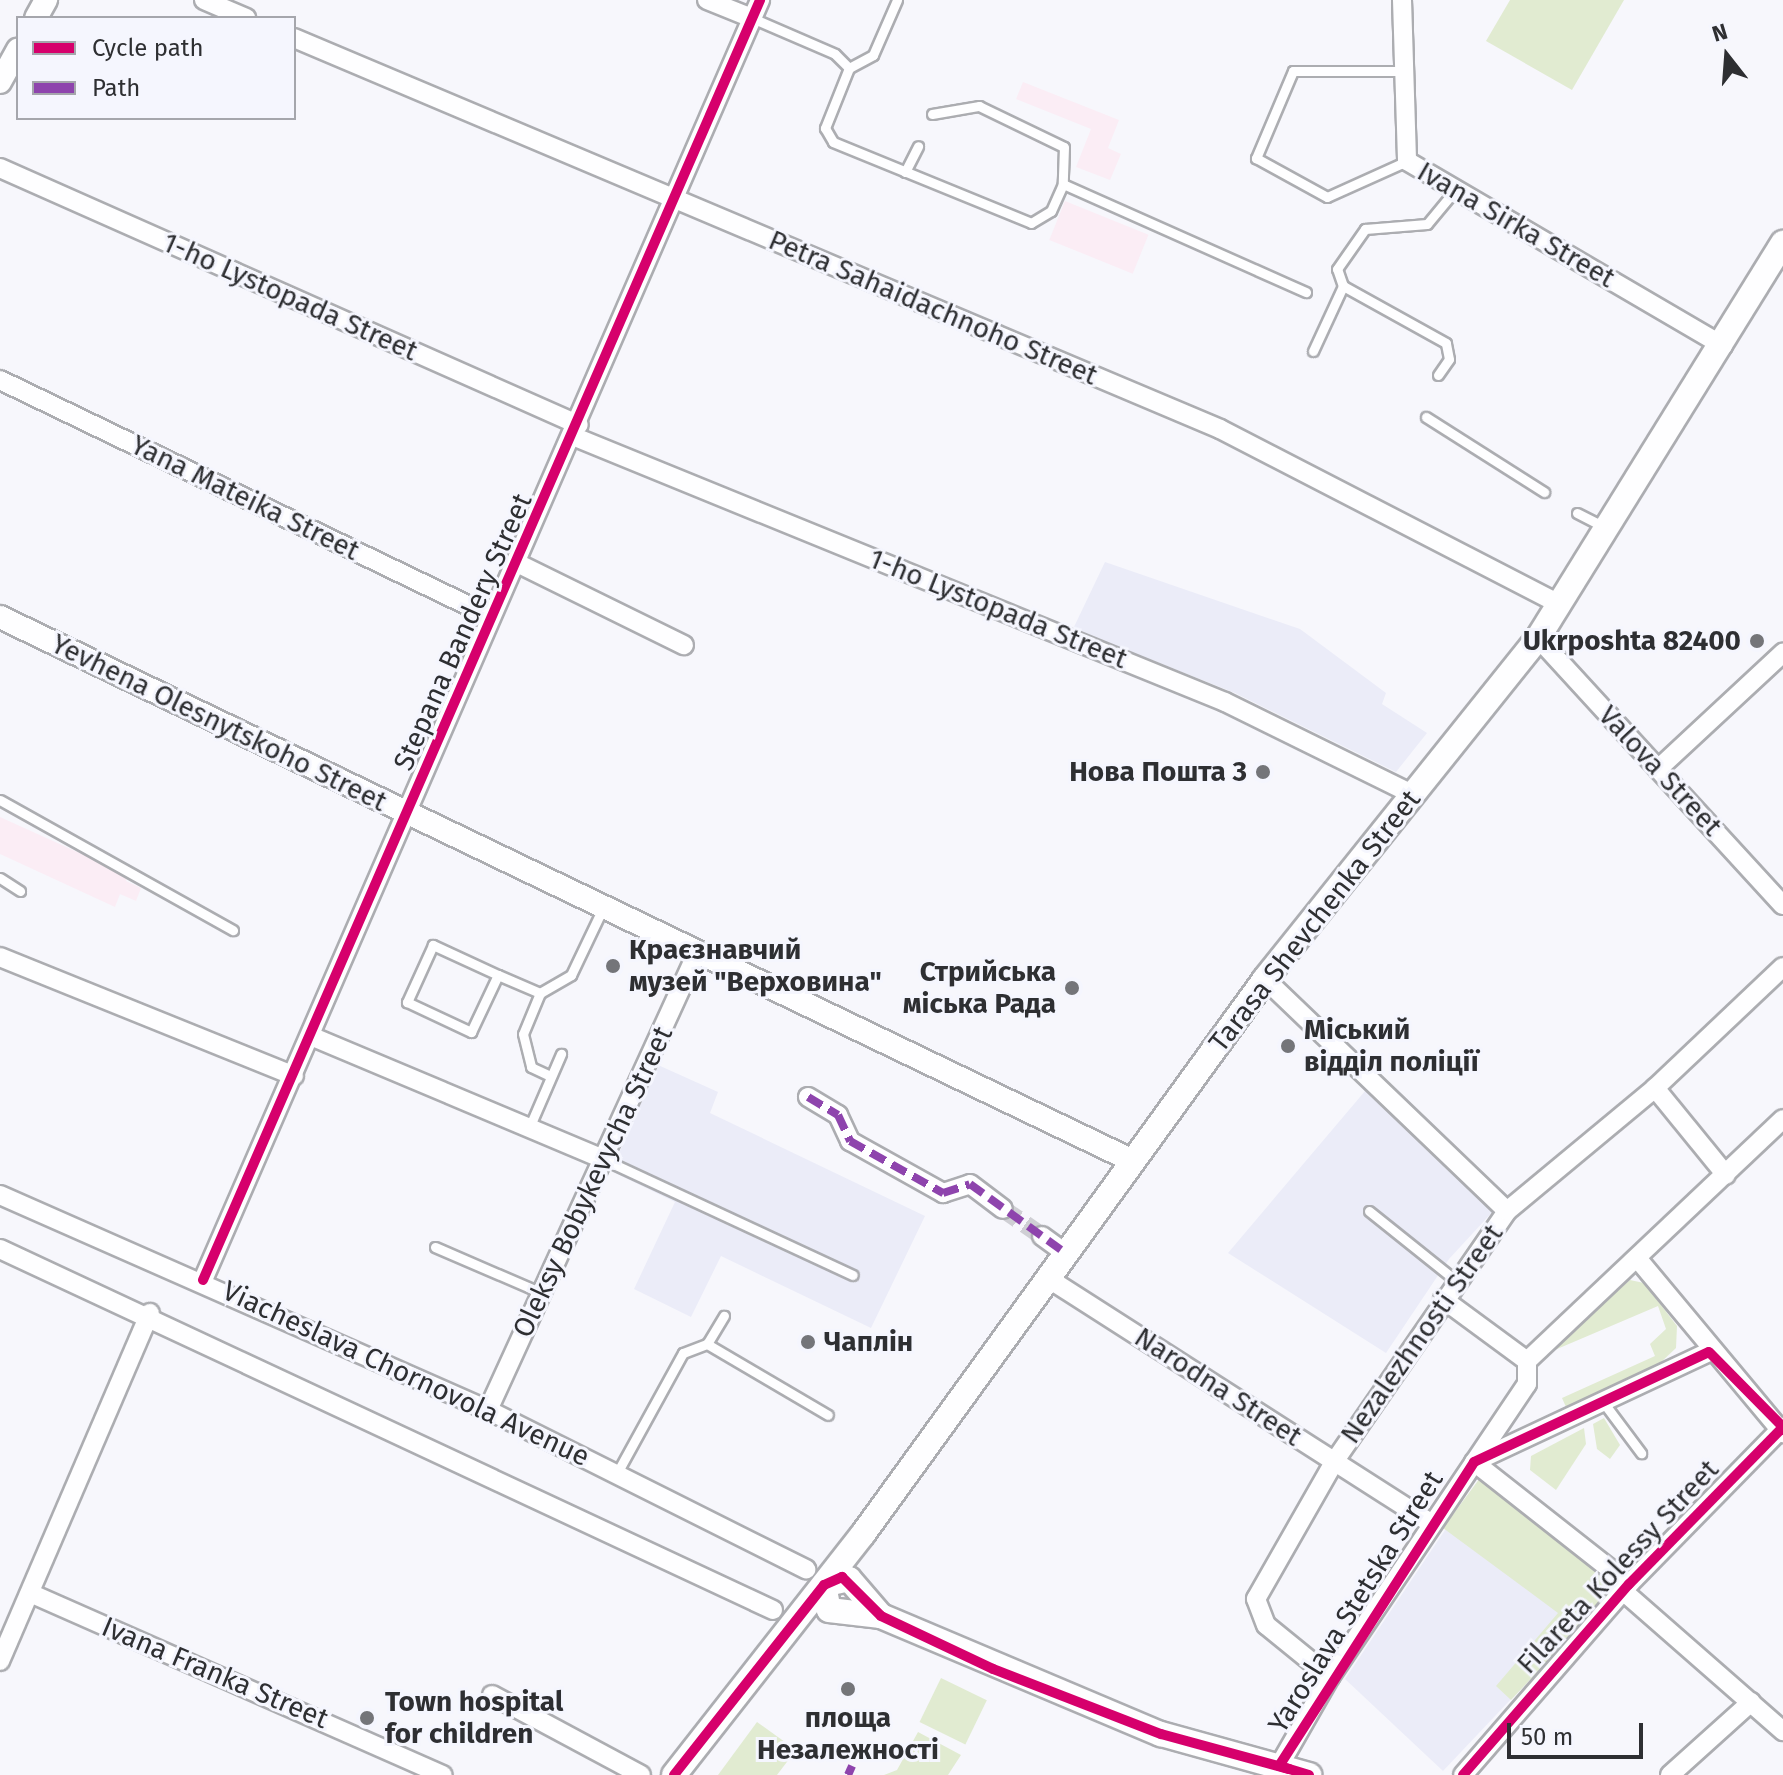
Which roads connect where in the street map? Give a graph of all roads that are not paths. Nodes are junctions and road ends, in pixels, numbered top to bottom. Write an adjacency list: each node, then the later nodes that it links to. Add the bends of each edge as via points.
1 (204, 0): 6 (street)
2 (707, 0): 7 (street)
3 (760, 0): 7 (street, Stepana Bandery Street)
4 (897, 0): 10 (lane, via 873,55)
5 (1402, 0): 11 (street, Ivana Sirka Street)
6 (241, 16)
7 (752, 18): 10 (lane, via 835,54); 20 (street, Stepana Bandery Street)
8 (296, 39): 20 (street, Petra Sahaidachnoho Street)
9 (16, 54): 12 (street)
10 (849, 68): 17 (lane, via 827,136)
11 (1400, 71): 15 (street, Ivana Sirka Street); 15 (lane, via 1293,71 1256,158 1327,197)
12 (0, 82)
13 (932, 114): 18 (lane, via 979,106 1064,147)
14 (918, 146): 17 (lane)
15 (1407, 161): 19 (street, Ivana Sirka Street)
16 (0, 168): 29 (street, 1-ho Lystopada Street)
17 (905, 172): 18 (lane, via 1031,223 1051,211)
18 (1063, 184): 23 (lane)
19 (1456, 189): 22 (lane, via 1427,224 1365,229 1337,269); 24 (street, Ivana Sirka Street)
20 (673, 199): 29 (street, Stepana Bandery Street); 34 (street, Petra Sahaidachnoho Street, via 1220,429)
21 (1783, 243): 24 (main road, Tarasa Shevchenka Street)
22 (1343, 286): 25 (lane); 26 (lane, via 1446,343 1449,359)
23 (1306, 292)
24 (1723, 346): 32 (main road, Tarasa Shevchenka Street)
25 (1313, 351)
26 (1438, 375)
27 (0, 380): 35 (street, Yana Mateika Street)
28 (1426, 417): 30 (lane)
29 (577, 431): 33 (street, Stepana Bandery Street); 41 (street, 1-ho Lystopada Street, via 1225,702)
30 (1544, 492)
31 (1577, 513): 32 (lane)
32 (1607, 529): 34 (main road, Tarasa Shevchenka Street)
33 (517, 563): 35 (street, Stepana Bandery Street); 38 (street)
34 (1561, 605): 37 (main road, Tarasa Shevchenka Street)
35 (490, 616): 43 (street, Stepana Bandery Street)
36 (0, 617): 43 (street, Yevhena Olesnytskoho Street)
37 (1538, 638): 40 (street, Valova Street); 41 (main road, Tarasa Shevchenka Street)
38 (684, 645)
39 (1783, 653): 40 (street)
40 (1658, 769): 46 (street, Valova Street)
41 (1414, 795): 53 (main road, Tarasa Shevchenka Street)
42 (0, 800): 48 (lane)
43 (410, 816): 47 (street, Yevhena Olesnytskoho Street); 55 (street, Stepana Bandery Street)
44 (0, 878): 45 (lane)
45 (20, 891)
46 (1783, 905)
47 (603, 908): 49 (street, Yevhena Olesnytskoho Street); 54 (lane, via 571,975)
48 (233, 930)
49 (697, 953): 63 (street, Oleksy Bobykevycha Street); 64 (street, Yevhena Olesnytskoho Street)
50 (0, 957): 57 (street)
51 (1783, 967): 59 (street, Nezalezhnosti Street)
52 (498, 975): 52 (lane, via 471,1032 407,1002 433,945); 54 (lane)
53 (1265, 979): 64 (main road, Tarasa Shevchenka Street); 69 (street)
54 (540, 993): 58 (lane, via 523,1034 531,1067)
55 (313, 1037): 57 (street, Stepana Bandery Street); 62 (street)
56 (561, 1054): 58 (lane)
57 (294, 1076): 77 (street, Stepana Bandery Street)
58 (550, 1076): 62 (lane)
59 (1655, 1088): 65 (street); 69 (street, Nezalezhnosti Street)
60 (808, 1097): 67 (street, via 838,1115 850,1141 943,1193 970,1184)
61 (1783, 1119): 65 (street)
62 (528, 1130): 63 (street)
63 (605, 1160): 75 (lane); 79 (street, Oleksy Bobykevycha Street)
64 (1131, 1160): 73 (main road, Tarasa Shevchenka Street)
65 (1726, 1175): 74 (street)
66 (0, 1195): 77 (street, Viacheslava Chornovola Avenue)
67 (1003, 1209)
68 (1369, 1211): 78 (lane)
69 (1507, 1211): 78 (street, Nezalezhnosti Street)
70 (1042, 1236): 73 (street)
71 (435, 1247): 79 (lane)
72 (0, 1249): 81 (street, Viacheslava Chornovola Avenue)
73 (1064, 1252): 76 (main road, Tarasa Shevchenka Street)
74 (1637, 1258): 84 (street); 85 (street)
75 (853, 1275)
76 (1046, 1277): 91 (street, Narodna Street); 95 (main road, Tarasa Shevchenka Street)
77 (203, 1280): 87 (street, Viacheslava Chornovola Avenue)
78 (1455, 1280): 80 (street, Nezalezhnosti Street)
79 (542, 1293): 87 (street, Oleksy Bobykevycha Street)
80 (1443, 1299): 85 (street); 91 (street, Nezalezhnosti Street)
81 (150, 1313): 99 (street); 100 (street, Viacheslava Chornovola Avenue)
82 (724, 1316): 83 (lane)
83 (707, 1344): 88 (lane); 93 (lane, via 683,1353)
84 (1709, 1352): 86 (street); 89 (street)
85 (1527, 1361): 92 (street, Yaroslava Stetska Street, via 1527,1384)
86 (1603, 1402): 90 (lane); 92 (street)
87 (488, 1410): 93 (street, Viacheslava Chornovola Avenue)
88 (828, 1415)
89 (1782, 1430): 97 (street, Filareta Kolessy Street)
90 (1641, 1453)
91 (1334, 1462): 94 (street, Narodna Street); 105 (street, Nezalezhnosti Street, via 1256,1599 1266,1625)
92 (1474, 1462): 94 (street, Yaroslava Stetska Street); 97 (street)
93 (617, 1473): 96 (street, Viacheslava Chornovola Avenue)
94 (1431, 1523): 105 (street, Yaroslava Stetska Street)
95 (863, 1534): 96 (main road, Tarasa Shevchenka Street); 98 (main road)
96 (815, 1577): 98 (main road, via 842,1577); 101 (main road, via 824,1605); 103 (main road, Tarasa Shevchenka Street)
97 (1626, 1588): 107 (street); 114 (street, Filareta Kolessy Street)
98 (857, 1591): 101 (main road); 102 (main road)
99 (30, 1593): 104 (street); 111 (street, Ivana Franka Street)
100 (773, 1610)
101 (843, 1613): 102 (main road); 103 (main road)
102 (881, 1616): 109 (main road, via 1161,1734)
103 (783, 1638): 110 (main road, Tarasa Shevchenka Street)
104 (0, 1661)
105 (1330, 1677): 109 (street, Yaroslava Stetska Street)
106 (492, 1695): 112 (street)
107 (1751, 1702): 108 (street); 115 (street)
108 (1783, 1731)
109 (1279, 1766): 113 (main road)
110 (683, 1772)
111 (443, 1775)
112 (641, 1775)
113 (1309, 1775)
114 (1463, 1775)
115 (1670, 1775)

